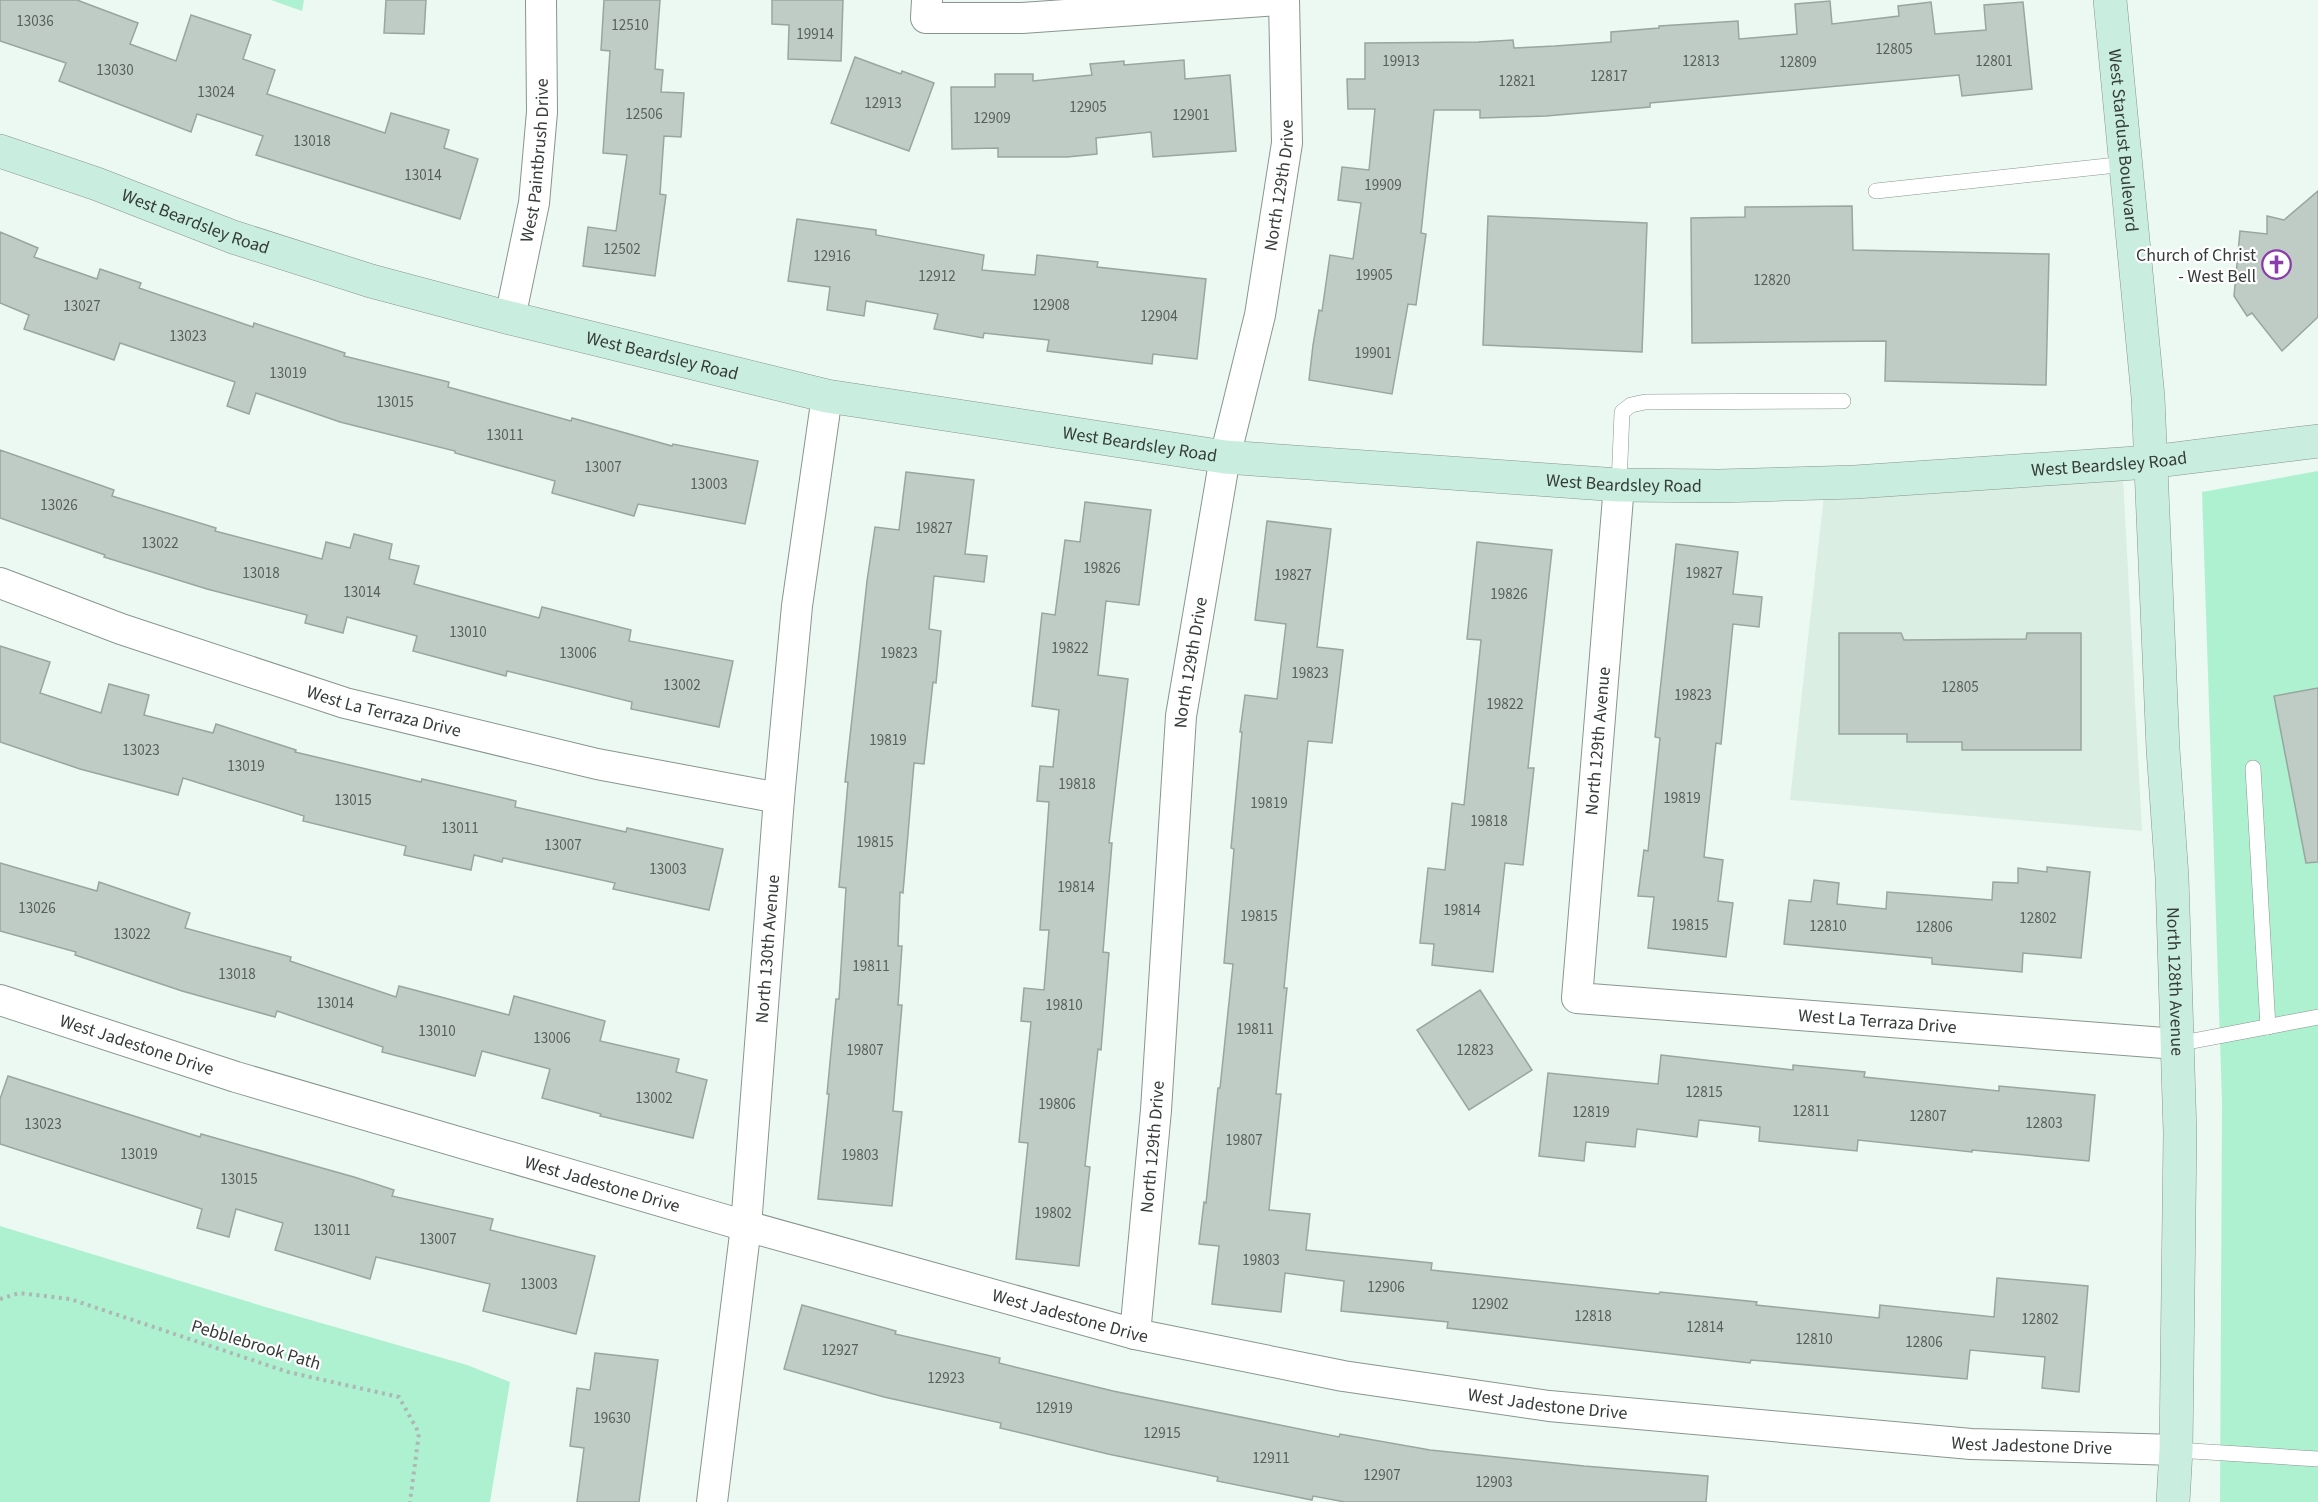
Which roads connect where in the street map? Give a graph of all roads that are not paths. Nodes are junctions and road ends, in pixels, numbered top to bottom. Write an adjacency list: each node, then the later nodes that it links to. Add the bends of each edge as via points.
1 (541, 0): 8 (street, West Paintbrush Drive, via 542,112 534,202)
2 (1281, 0): 4 (street, via 1022,18); 12 (street, North 129th Drive, via 1287,143 1260,315)
3 (2110, 0): 6 (street, West Stardust Boulevard)
4 (926, 9)
5 (0, 151): 8 (street, West Beardsley Road, via 233,237 370,281)
6 (2126, 164): 7 (lane); 13 (street, West Stardust Boulevard, via 2148,397)
7 (1876, 191)
8 (510, 318): 9 (street, West Beardsley Road)
9 (827, 396): 12 (street, West Beardsley Road); 17 (street, North 130th Avenue, via 797,606)
10 (1844, 401): 14 (lane, via 1631,405 1622,412)
11 (2318, 441): 13 (street, West Beardsley Road)
12 (1225, 457): 14 (street, West Beardsley Road); 24 (street, North 129th Drive, via 1181,716 1155,1110)
13 (2150, 462): 14 (street, West Beardsley Road, via 1851,482); 22 (street, North 128th Avenue)
14 (1619, 485): 18 (street, North 129th Avenue)
15 (0, 583): 17 (street, West La Terraza Drive, via 121,629 345,703 597,764)
16 (2253, 768): 21 (lane)
17 (779, 798): 23 (street, North 130th Avenue)
18 (1576, 998): 22 (street, West La Terraza Drive)
19 (0, 1000): 23 (street, West Jadestone Drive, via 236,1077)
20 (2318, 1017): 21 (lane)
21 (2268, 1027): 22 (lane)
22 (2177, 1044): 25 (street, North 128th Avenue, via 2180,1133)
23 (746, 1226): 24 (street, West Jadestone Drive); 27 (street, North 130th Avenue)
24 (1135, 1334): 25 (street, West Jadestone Drive, via 1343,1376 1549,1406 1971,1444)
25 (2176, 1450): 26 (lane); 28 (street, North 128th Avenue)
26 (2318, 1459)
27 (712, 1502)
28 (2173, 1502)

